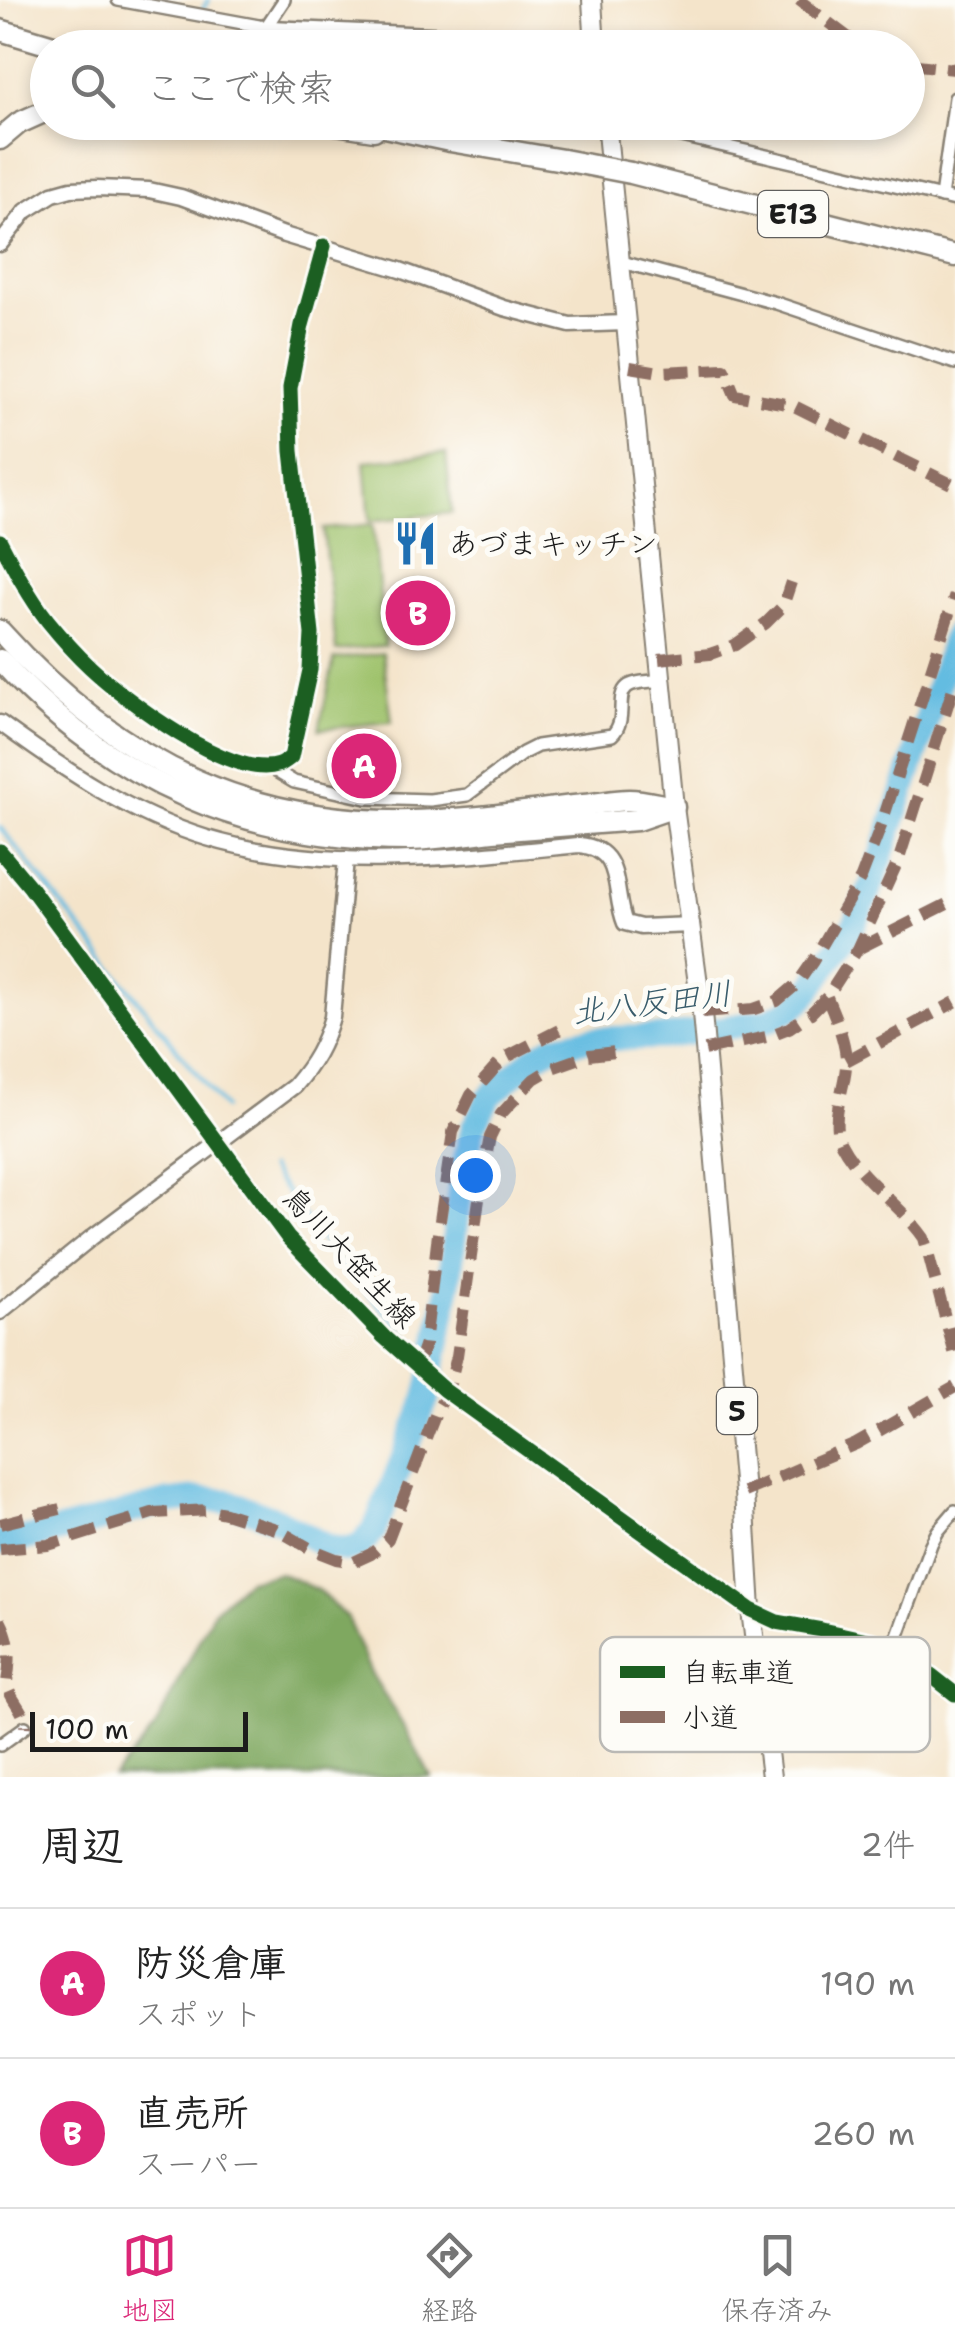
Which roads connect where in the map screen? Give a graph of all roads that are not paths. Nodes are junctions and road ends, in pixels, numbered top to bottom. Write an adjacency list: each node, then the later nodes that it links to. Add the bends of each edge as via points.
1 (118, 0): 4 (street)
2 (284, 0): 4 (street)
3 (592, 0): 8 (main road)
4 (265, 25): 6 (street); 7 (street)
5 (0, 30): 10 (highway)
6 (262, 30)
7 (363, 30)
8 (594, 30)
9 (0, 38): 11 (highway)
10 (30, 39)
11 (30, 45)
12 (955, 98): 20 (street)
13 (30, 118): 14 (highway)
14 (0, 139)
15 (443, 140): 19 (highway)
16 (445, 140): 19 (highway, E13)
17 (608, 140): 25 (main road, 5)
18 (697, 140): 20 (street)
19 (450, 141): 24 (highway, E13, bridge, via 631,174)
20 (941, 197): 21 (street)
21 (955, 200)
22 (0, 244): 23 (street, via 26,211 53,194 118,188 180,197)
23 (324, 246): 26 (street, via 504,308 570,324); 33 (street, via 298,342 290,404 310,670 290,757)
24 (955, 256)
25 (618, 262): 26 (main road, 5); 27 (street, via 776,303)
26 (625, 323): 31 (main road, 5)
27 (955, 363)
28 (0, 541): 33 (street, via 46,618 133,704 234,760)
29 (0, 632): 34 (highway, via 69,701 127,745 189,779 274,807 389,822 630,800)
30 (0, 660): 34 (highway, via 55,715 148,780 217,810 290,829 429,838 637,820)
31 (661, 680): 33 (street, via 625,688 621,724 612,735 537,746 467,795 366,798 294,782); 34 (main road, 5)
32 (0, 723): 36 (street, via 75,776 167,823 251,848)
33 (269, 766)
34 (674, 807): 37 (main road, 5)
35 (0, 851): 38 (street, 鳥川大笹生線)
36 (346, 859): 37 (street, via 591,846 614,870 625,922); 38 (street, via 325,1042 294,1086)
37 (692, 925): 41 (main road, 5)
38 (217, 1142): 39 (street); 41 (street, 鳥川大笹生線, via 288,1238 384,1338 444,1390)
39 (0, 1312)
40 (955, 1511): 44 (street, via 931,1544)
41 (750, 1610): 42 (main road, 5); 43 (street, via 776,1622)
42 (753, 1637)
43 (854, 1637)
44 (897, 1637)
45 (930, 1674): 46 (street)
46 (955, 1694)
47 (25, 1728): 48 (street)
48 (0, 1745)
49 (767, 1752): 50 (main road, 5)
50 (770, 1777)

